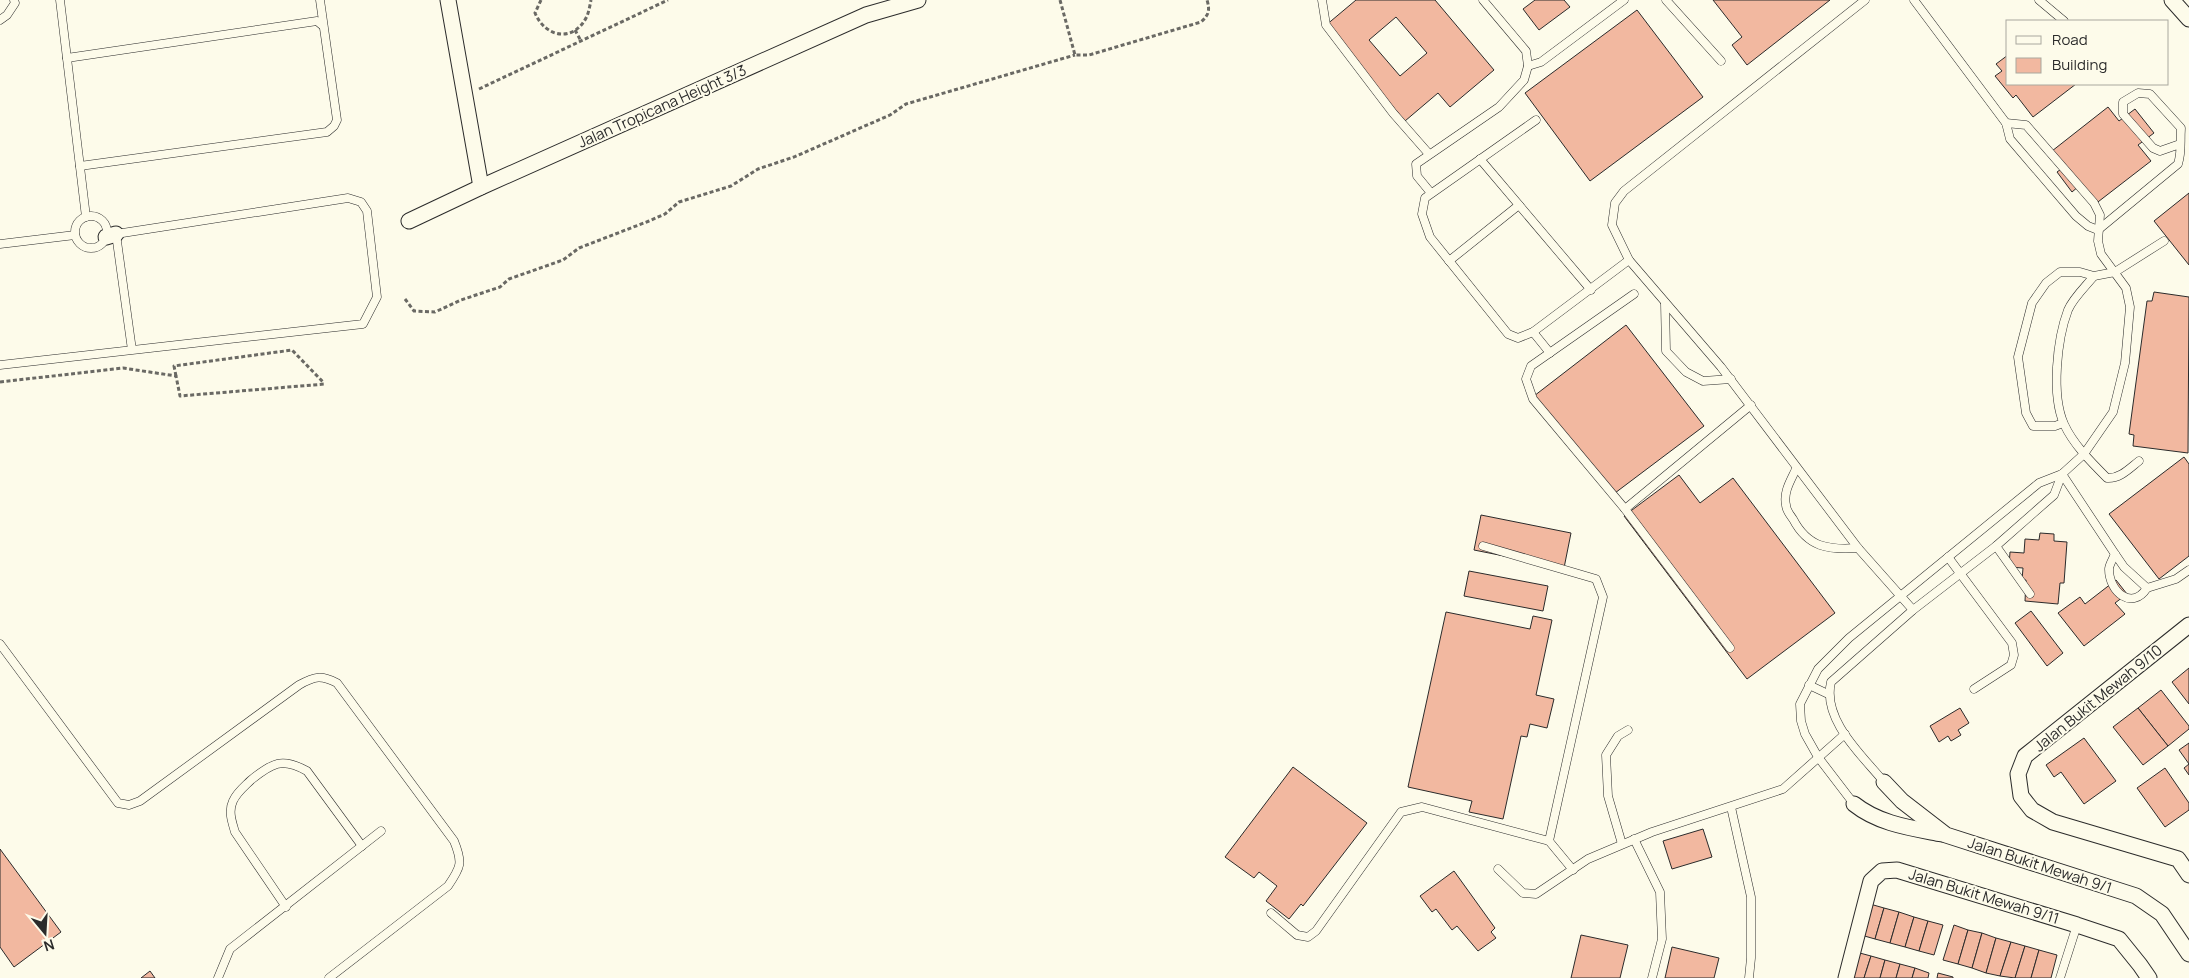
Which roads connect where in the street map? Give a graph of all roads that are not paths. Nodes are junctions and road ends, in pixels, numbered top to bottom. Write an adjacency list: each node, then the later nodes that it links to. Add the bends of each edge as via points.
1 (14, 0): 15 (lane, via 7,15)
2 (60, 0): 18 (lane)
3 (320, 0): 17 (lane)
4 (448, 0): 27 (street)
5 (918, 0): 27 (street, Jalan Tropicana Height 3/3, via 866,15)
6 (1322, 0): 24 (lane, via 1326,25 1393,113)
7 (1483, 0): 20 (lane, via 1526,51)
8 (1624, 0): 20 (lane, via 1541,62)
9 (1666, 0): 19 (lane)
10 (1865, 0): 37 (lane, via 1624,191 1615,203 1612,225)
11 (1914, 0): 22 (lane)
12 (2039, 0): 16 (lane)
13 (2172, 0): 14 (street)
14 (2189, 19)
15 (0, 20)
16 (2063, 20)
17 (323, 26): 18 (lane, via 317,21); 26 (lane, via 337,120 327,132)
18 (67, 58): 26 (lane)
19 (1721, 61)
20 (1528, 66): 24 (lane, via 1524,80 1499,107)
21 (1536, 120): 25 (lane)
22 (2006, 123): 32 (lane, via 2010,139 2076,216); 32 (lane, via 2026,124 2094,203 2100,215)
23 (2180, 144): 23 (lane, via 2181,128 2150,94 2138,93 2123,102 2123,114 2153,148 2160,151); 32 (lane, via 2182,151 2178,164)
24 (1429, 154): 28 (lane, via 1416,164 1417,176)
25 (1480, 159): 28 (lane); 29 (lane)
26 (80, 166): 30 (lane)
27 (481, 187): 31 (street, Jalan Tropicana Height 3/3)
28 (1431, 194): 38 (lane, via 1425,198 1422,214 1430,237)
29 (1519, 205): 38 (lane); 41 (lane)
30 (86, 217): 33 (lane, via 79,222); 34 (lane, via 96,217 104,223)
31 (409, 222)
32 (2098, 230): 39 (lane, via 2101,254)
33 (75, 235): 34 (lane, via 80,244 90,248); 36 (lane)
34 (111, 236): 45 (lane); 45 (lane, via 348,198 360,202 367,211 377,297 363,324)
35 (2164, 241): 39 (lane)
36 (0, 244)
37 (1629, 260): 41 (lane); 43 (lane)
38 (1449, 261): 44 (lane, via 1508,334 1518,338)
39 (2115, 272): 40 (lane); 51 (lane, via 2126,288 2130,307 2125,363 2113,412)
40 (2094, 276): 50 (lane, via 2069,309 2057,356 2057,390); 50 (lane, via 2060,272 2046,283 2032,303 2018,357 2026,413 2033,426)
41 (1591, 290): 44 (lane)
42 (1634, 294): 46 (lane)
43 (1665, 303): 48 (lane); 48 (lane, via 1666,352 1686,372 1703,381)
44 (1533, 332): 46 (lane)
45 (132, 350): 47 (lane)
46 (1550, 353): 55 (lane, via 1531,366 1526,380 1533,398)
47 (0, 365)
48 (1731, 379): 49 (lane)
49 (1751, 405): 53 (lane); 55 (lane)
50 (2063, 423): 51 (lane)
51 (2084, 454): 52 (lane, via 2107,478 2123,473); 54 (lane)
52 (2139, 461)
53 (1796, 468): 58 (lane); 58 (lane, via 1787,488 1786,506 1797,528 1813,543 1835,550)
54 (2062, 474): 57 (lane, via 2054,495); 59 (lane); 60 (lane, via 2039,483)
55 (1625, 509): 69 (lane)
56 (1483, 546): 82 (lane, via 1596,579 1603,596)
57 (1996, 546): 62 (lane); 64 (lane)
58 (1858, 548): 65 (lane)
59 (2115, 554): 63 (lane); 63 (lane, via 2109,568 2112,584 2118,593 2123,598 2133,599)
60 (1948, 557): 62 (lane); 65 (lane)
61 (2189, 570): 63 (lane, via 2176,579)
62 (1960, 572): 66 (lane); 71 (lane, via 2012,643 2014,655 2011,665)
63 (2147, 588)
64 (2030, 594)
65 (1900, 595): 66 (lane); 70 (lane, via 1849,638 1818,669)
66 (1913, 610): 72 (lane, via 1831,682)
67 (2189, 625): 85 (street, Jalan Bukit Mewah 9/10, via 2026,756 2018,774 2021,796 2032,810 2053,822)
68 (0, 644): 94 (lane, via 118,803 128,805 140,801 299,685 325,677 337,683 454,841 461,858 448,886)
69 (1730, 648)
70 (1809, 685): 72 (lane); 75 (lane, via 1800,704 1800,713 1805,734)
71 (1974, 690)
72 (1828, 694): 74 (lane, via 1835,717)
73 (1628, 730): 83 (lane, via 1618,736 1606,755 1608,796)
74 (1846, 734): 75 (lane); 76 (lane)
75 (1818, 757): 77 (lane); 78 (lane, via 1783,789)
76 (1884, 782): 80 (street, Jalan Bukit Mewah 9/1, via 1902,801)
77 (1854, 804): 80 (street, via 1886,821)
78 (1731, 807): 81 (lane); 96 (lane, via 1751,897)
79 (381, 831): 84 (lane)
80 (1946, 835): 92 (street, Jalan Bukit Mewah 9/1, via 2136,896 2162,914)
81 (1634, 840): 83 (lane); 95 (lane, via 1660,892 1662,939)
82 (1549, 841): 87 (lane); 90 (lane, via 1422,807 1401,812 1316,931 1308,937 1297,935)
83 (1622, 844): 87 (lane, via 1588,859)
84 (362, 846): 89 (lane); 89 (lane, via 307,770 294,763 280,762 267,766 239,791 232,802 230,818 234,832)
85 (2184, 856): 88 (street)
86 (1498, 868): 87 (lane, via 1523,894 1536,894)
87 (1573, 870)
88 (2189, 875)
89 (286, 907): 93 (lane, via 230,949)
90 (1271, 913)
91 (2078, 925): 97 (street, Jalan Bukit Mewah 9/11, via 1897,870 1882,872 1871,881); 98 (lane); 99 (street, Jalan Bukit Mewah 9/11, via 2119,939)
92 (2189, 954)
93 (218, 978)
94 (329, 978)
95 (1652, 978)
96 (1749, 978)
97 (1846, 978)
98 (2060, 978)
99 (2149, 978)

